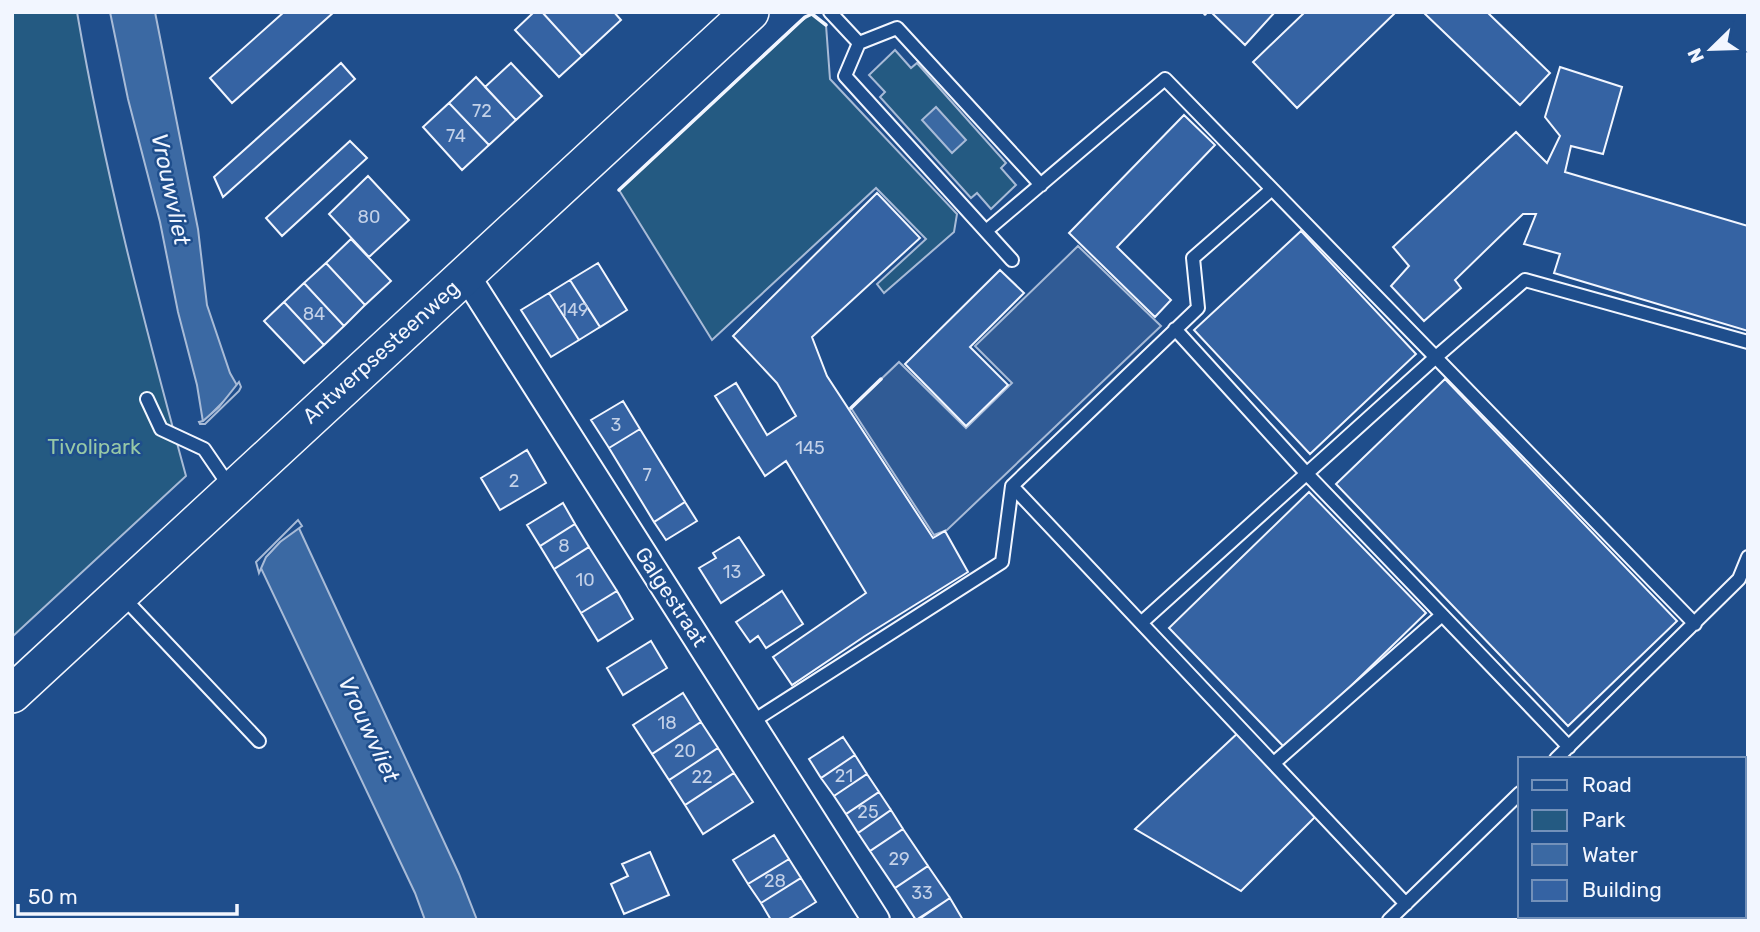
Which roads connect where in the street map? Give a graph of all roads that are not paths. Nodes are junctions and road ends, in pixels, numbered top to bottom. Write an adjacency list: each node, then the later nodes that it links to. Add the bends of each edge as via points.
1 (750, 12): 8 (main road, Antwerpsesteenweg)
2 (831, 12): 3 (lane)
3 (859, 43): 4 (lane, via 897,28); 6 (lane, via 845,76)
4 (1041, 184): 5 (lane, via 1165,79); 6 (lane)
5 (1272, 189): 9 (lane, via 1193,258 1198,308); 11 (lane)
6 (986, 231): 7 (lane)
7 (1012, 260)
8 (466, 275): 15 (main road, Antwerpsesteenweg); 22 (street, Galgestraat)
9 (1175, 329): 13 (lane); 14 (lane)
10 (1748, 342): 11 (lane, via 1525,280)
11 (1436, 357): 13 (lane); 20 (lane)
12 (147, 399): 15 (lane, via 161,429 205,449)
13 (1307, 474): 18 (lane); 19 (lane)
14 (1012, 486): 19 (lane); 22 (lane, via 1002,562)
15 (232, 490): 17 (main road, Antwerpsesteenweg)
16 (1748, 557): 20 (lane, via 1738,579)
17 (120, 593): 21 (main road, Antwerpsesteenweg); 23 (lane)
18 (1442, 615): 24 (lane); 26 (lane)
19 (1141, 623): 26 (lane)
20 (1695, 624): 24 (lane)
21 (12, 694)
22 (750, 723): 29 (street, Galgestraat)
23 (259, 741)
24 (1569, 747): 25 (lane)
25 (1558, 757)
26 (1274, 763): 28 (lane)
27 (1518, 795): 28 (lane)
28 (1406, 904): 30 (lane)
29 (876, 920)
30 (1388, 920)

